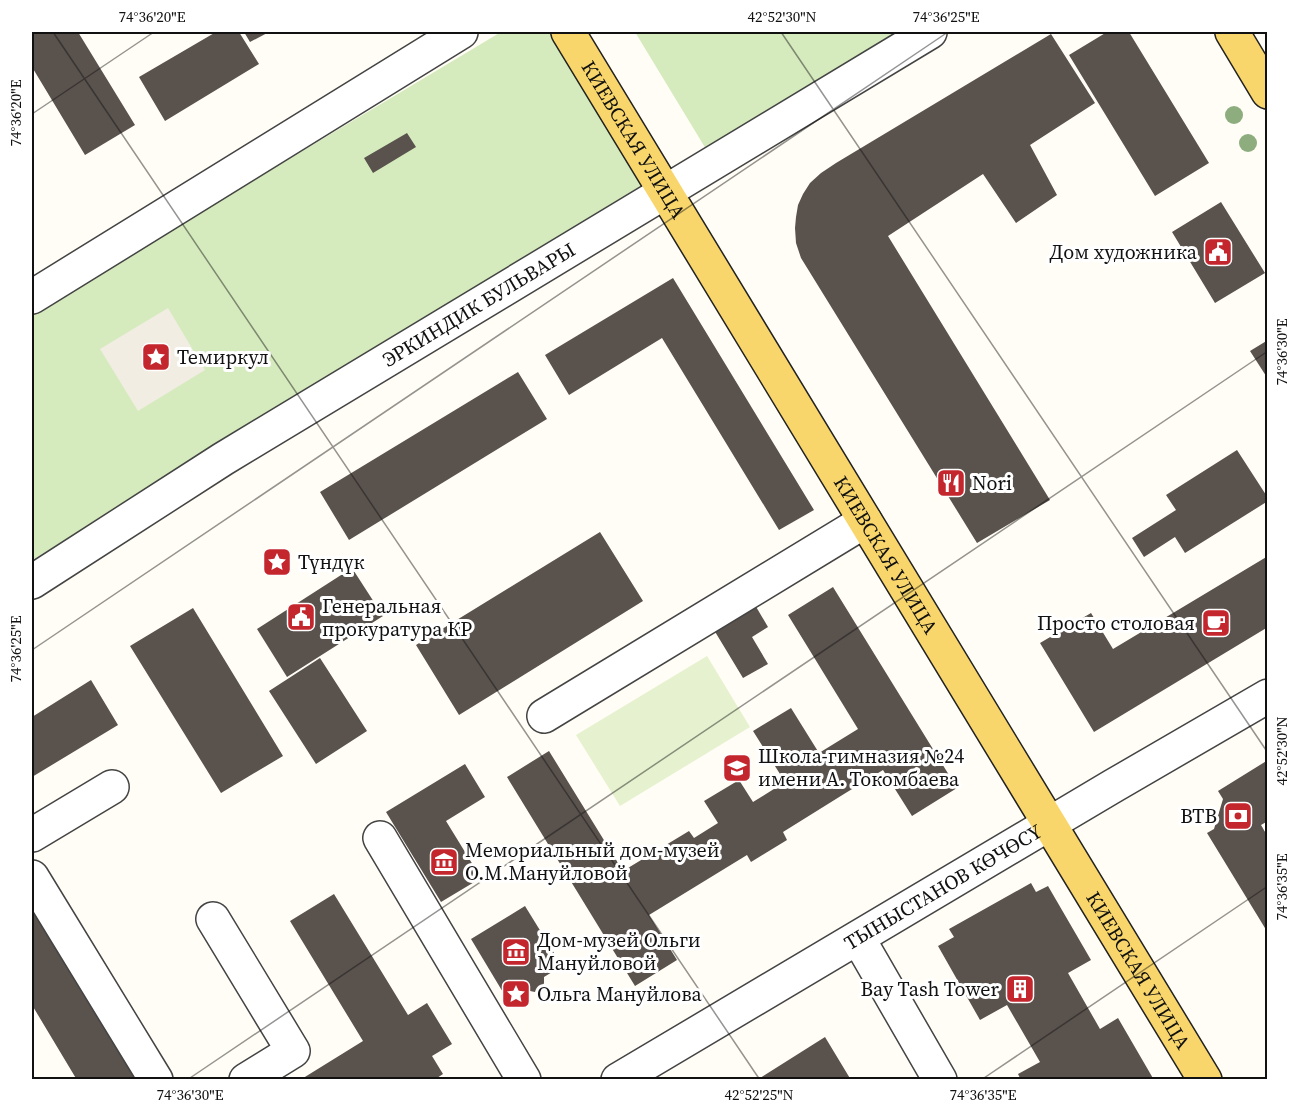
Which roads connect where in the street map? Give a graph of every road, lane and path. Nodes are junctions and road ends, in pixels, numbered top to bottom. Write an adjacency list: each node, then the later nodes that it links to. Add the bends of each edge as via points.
1 (461, 32): 7 (street)
2 (568, 32): 6 (main road, КИЕВСКАЯ УЛИЦА)
3 (930, 32): 6 (street, ЭРКИНДИК БУЛЬВАРЫ)
4 (1232, 32): 5 (main road)
5 (1268, 92)
6 (665, 192): 8 (main road, КИЕВСКАЯ УЛИЦА); 9 (street, ЭРКИНДИК БУЛЬВАРЫ, via 223,459)
7 (32, 297)
8 (865, 521): 11 (street); 13 (main road, КИЕВСКАЯ УЛИЦА)
9 (32, 582)
10 (1268, 696): 13 (street, ТЫНЫСТАНОВ КӨЧӨСҮ)
11 (544, 716)
12 (112, 787): 14 (street)
13 (1050, 824): 18 (street, ТЫНЫСТАНОВ КӨЧӨСҮ); 24 (main road, КИЕВСКАЯ УЛИЦА)
14 (32, 835)
15 (380, 838): 22 (street)
16 (32, 877): 20 (street)
17 (213, 919): 21 (street, via 293,1051)
18 (858, 938): 19 (street, ТЫНЫСТАНОВ КӨЧӨСҮ); 23 (street)
19 (637, 1075)
20 (156, 1080)
21 (246, 1080)
22 (524, 1080)
23 (940, 1080)
24 (1205, 1080)

